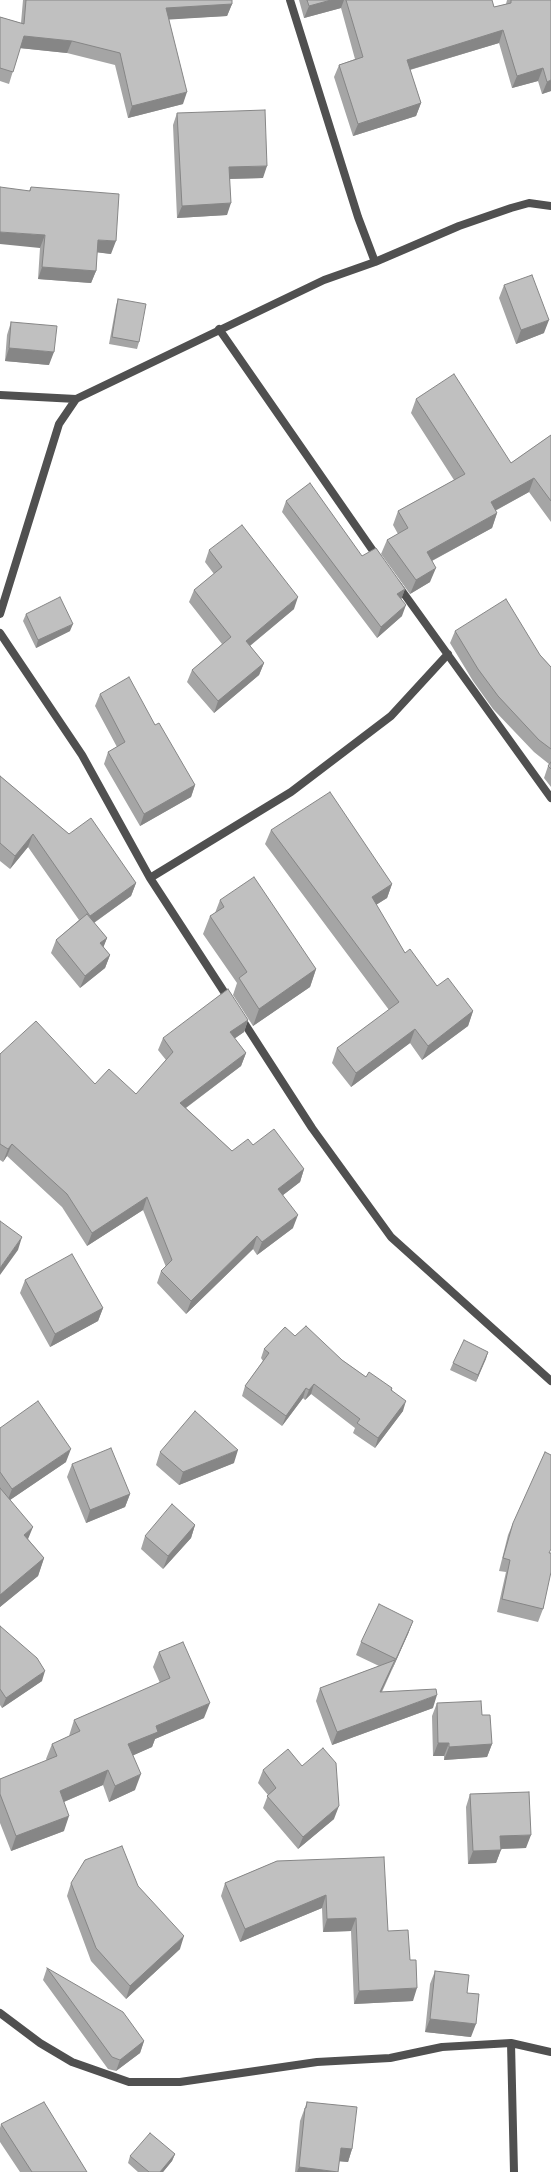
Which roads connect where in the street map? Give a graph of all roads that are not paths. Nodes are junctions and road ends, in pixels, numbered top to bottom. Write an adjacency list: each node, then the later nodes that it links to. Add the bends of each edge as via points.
1 (290, 0): 3 (street, via 358,217)
2 (551, 206): 3 (street, via 529,203 511,208 459,226)
3 (375, 262): 4 (street, via 324,280)
4 (219, 329): 6 (street); 7 (street)
5 (0, 395): 6 (street)
6 (76, 399): 9 (street, via 59,424)
7 (384, 567)
8 (394, 580): 11 (street)
9 (0, 614)
10 (0, 633): 13 (street, via 82,755)
11 (448, 654): 12 (street); 13 (street, via 391,716 297,787)
12 (551, 798)
13 (150, 878): 14 (street, via 312,1128 391,1237)
14 (551, 1381)
15 (0, 2014): 16 (street, via 72,2062 129,2082 180,2082 317,2062 390,2058 442,2047)
16 (510, 2043): 17 (street); 18 (street)
17 (551, 2052)
18 (514, 2172)

